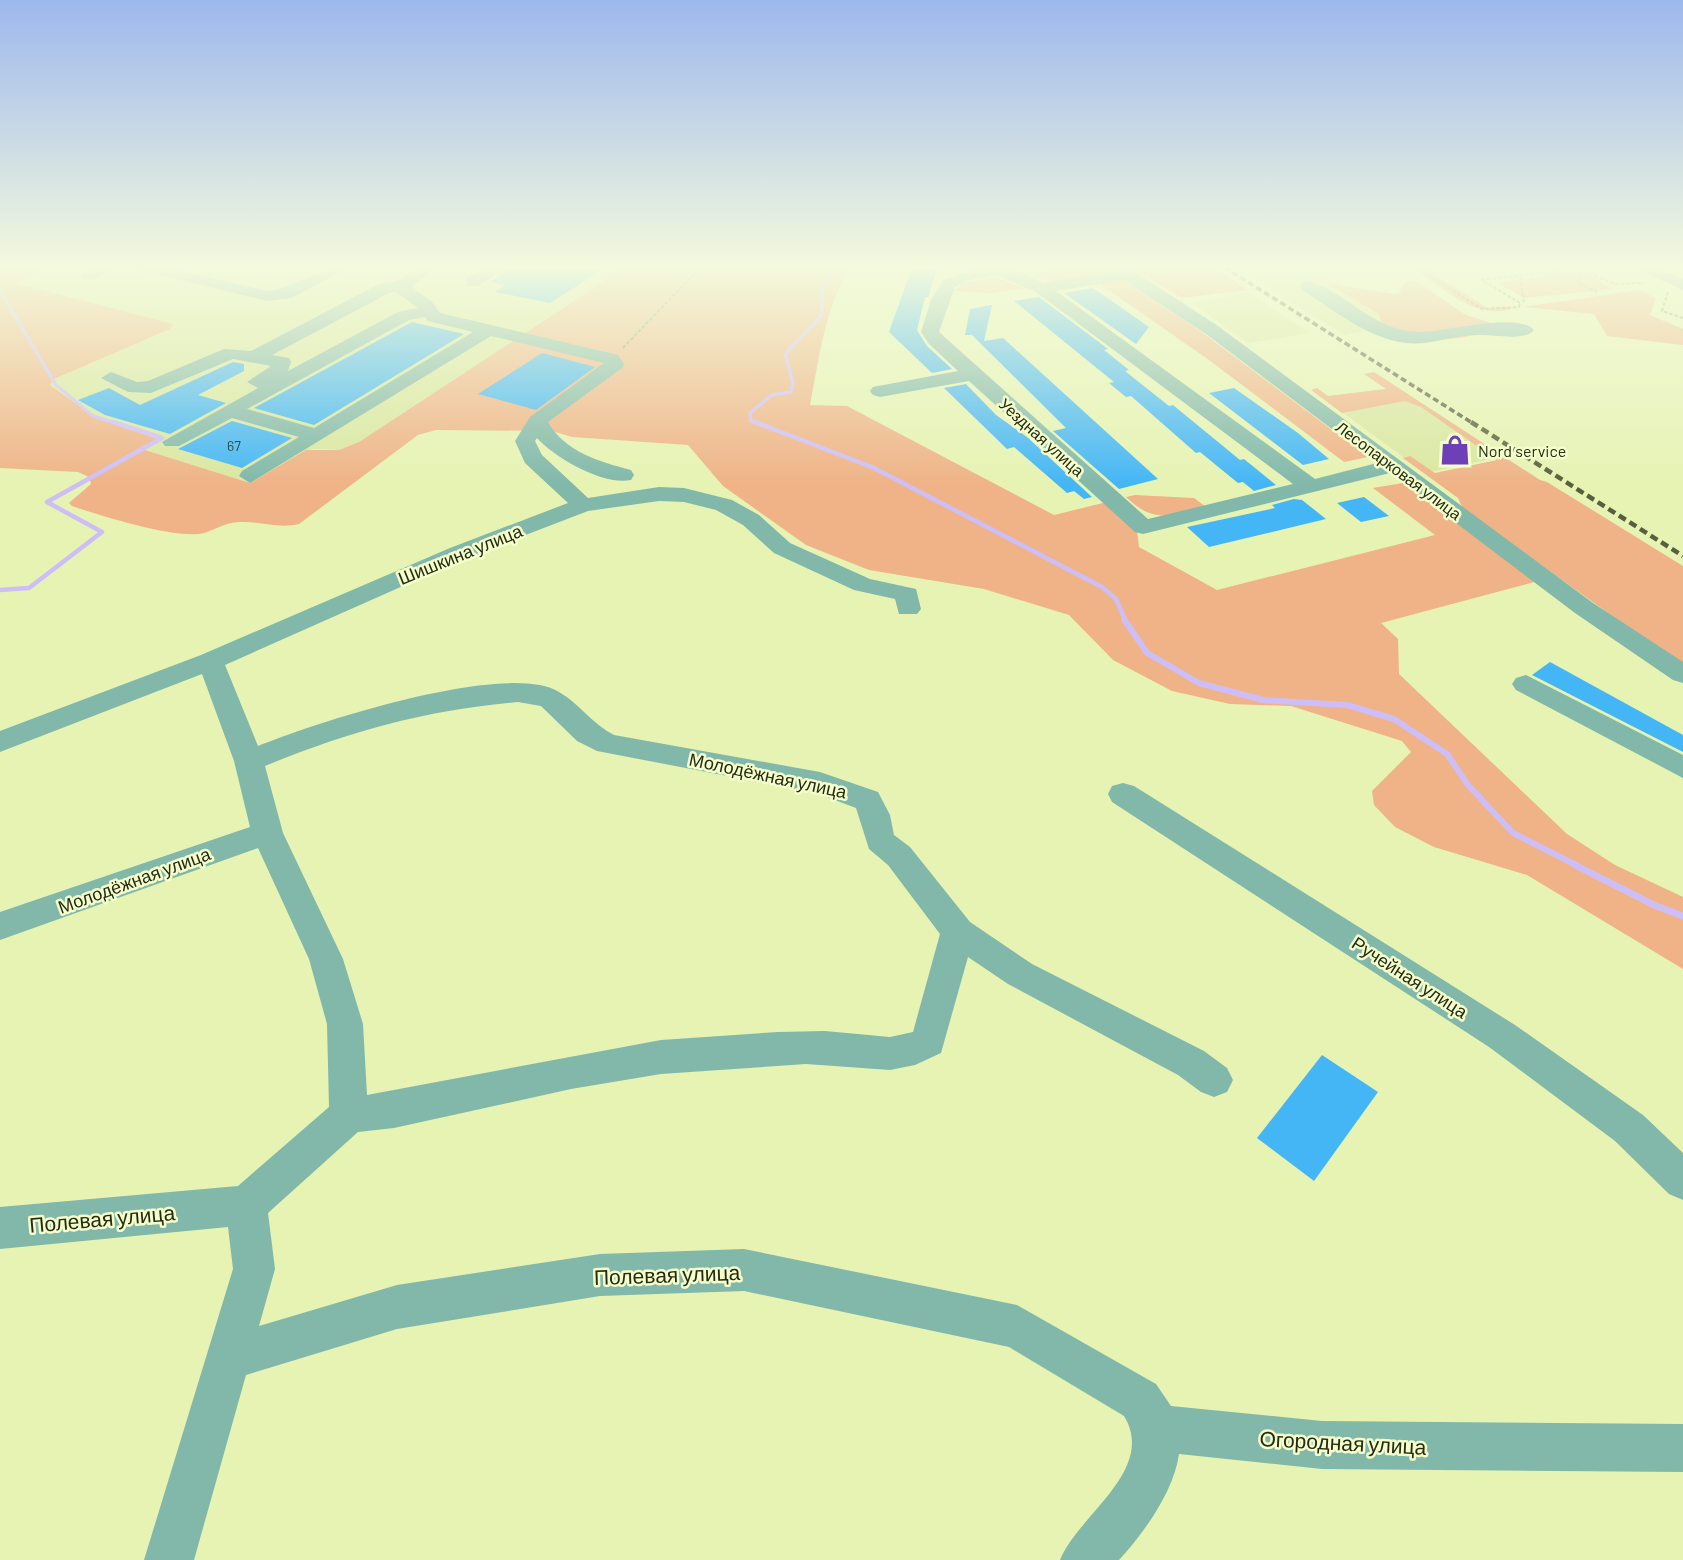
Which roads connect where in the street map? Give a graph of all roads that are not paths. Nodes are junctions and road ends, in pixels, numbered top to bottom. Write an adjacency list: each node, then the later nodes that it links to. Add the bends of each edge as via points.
1 (287, 340): 8 (street)
2 (360, 340): 12 (street)
3 (473, 340): 15 (street)
4 (526, 340): 14 (street, via 611,359 615,364)
5 (938, 340): 9 (street, Уездная улица)
6 (1112, 340): 20 (street)
7 (1225, 340): 17 (street, Лесопарковая улица)
8 (256, 356): 10 (street, via 231,353 151,387 135,388); 13 (street, via 284,365)
9 (973, 374): 11 (street); 20 (street, Уездная улица, via 1143,527)
10 (111, 378)
11 (880, 391)
12 (230, 411): 15 (street); 16 (street)
13 (196, 415)
14 (537, 421): 19 (street, via 582,464); 21 (street, via 525,441 533,458)
15 (316, 435): 18 (street)
16 (172, 442)
17 (1393, 466): 20 (street); 24 (street, Лесопарковая улица, via 1584,608)
18 (250, 475)
19 (623, 475)
20 (1311, 487)
21 (583, 505): 22 (street, Шишкина улица, via 659,494 724,505 751,520 782,548 863,585 907,594); 23 (street, Шишкина улица, via 458,553)
22 (908, 609)
23 (210, 661): 26 (street, Шишкина улица); 27 (street)
24 (1683, 674)
25 (1527, 684): 28 (street)
26 (0, 742)
27 (249, 761): 30 (street); 32 (street, Молодёжная улица, via 318,733 400,710 506,694 549,698 587,734 607,744 820,782 867,800 880,841 899,856)
28 (1683, 768)
29 (1123, 794): 35 (street, Ручейная улица, via 1502,1036 1629,1128)
30 (267, 833): 31 (street, Молодёжная улица); 34 (street, via 326,959 345,1024)
31 (0, 926)
32 (958, 932): 33 (street, via 1020,974 1192,1063); 34 (street, via 929,1042 911,1052 828,1047 667,1056)
33 (1214, 1080)
34 (349, 1115): 36 (street)
35 (1683, 1180)
36 (246, 1205): 37 (street, Полевая улица); 38 (street, via 254,1269)
37 (0, 1227)
38 (229, 1358): 39 (street, Полевая улица, via 397,1307 600,1275 744,1270 1017,1326 1140,1401); 41 (street)
39 (1158, 1428): 40 (street, Огородная улица, via 1322,1445); 42 (street, via 1153,1468 1116,1527)
40 (1683, 1448)
41 (169, 1560)
42 (1085, 1560)

